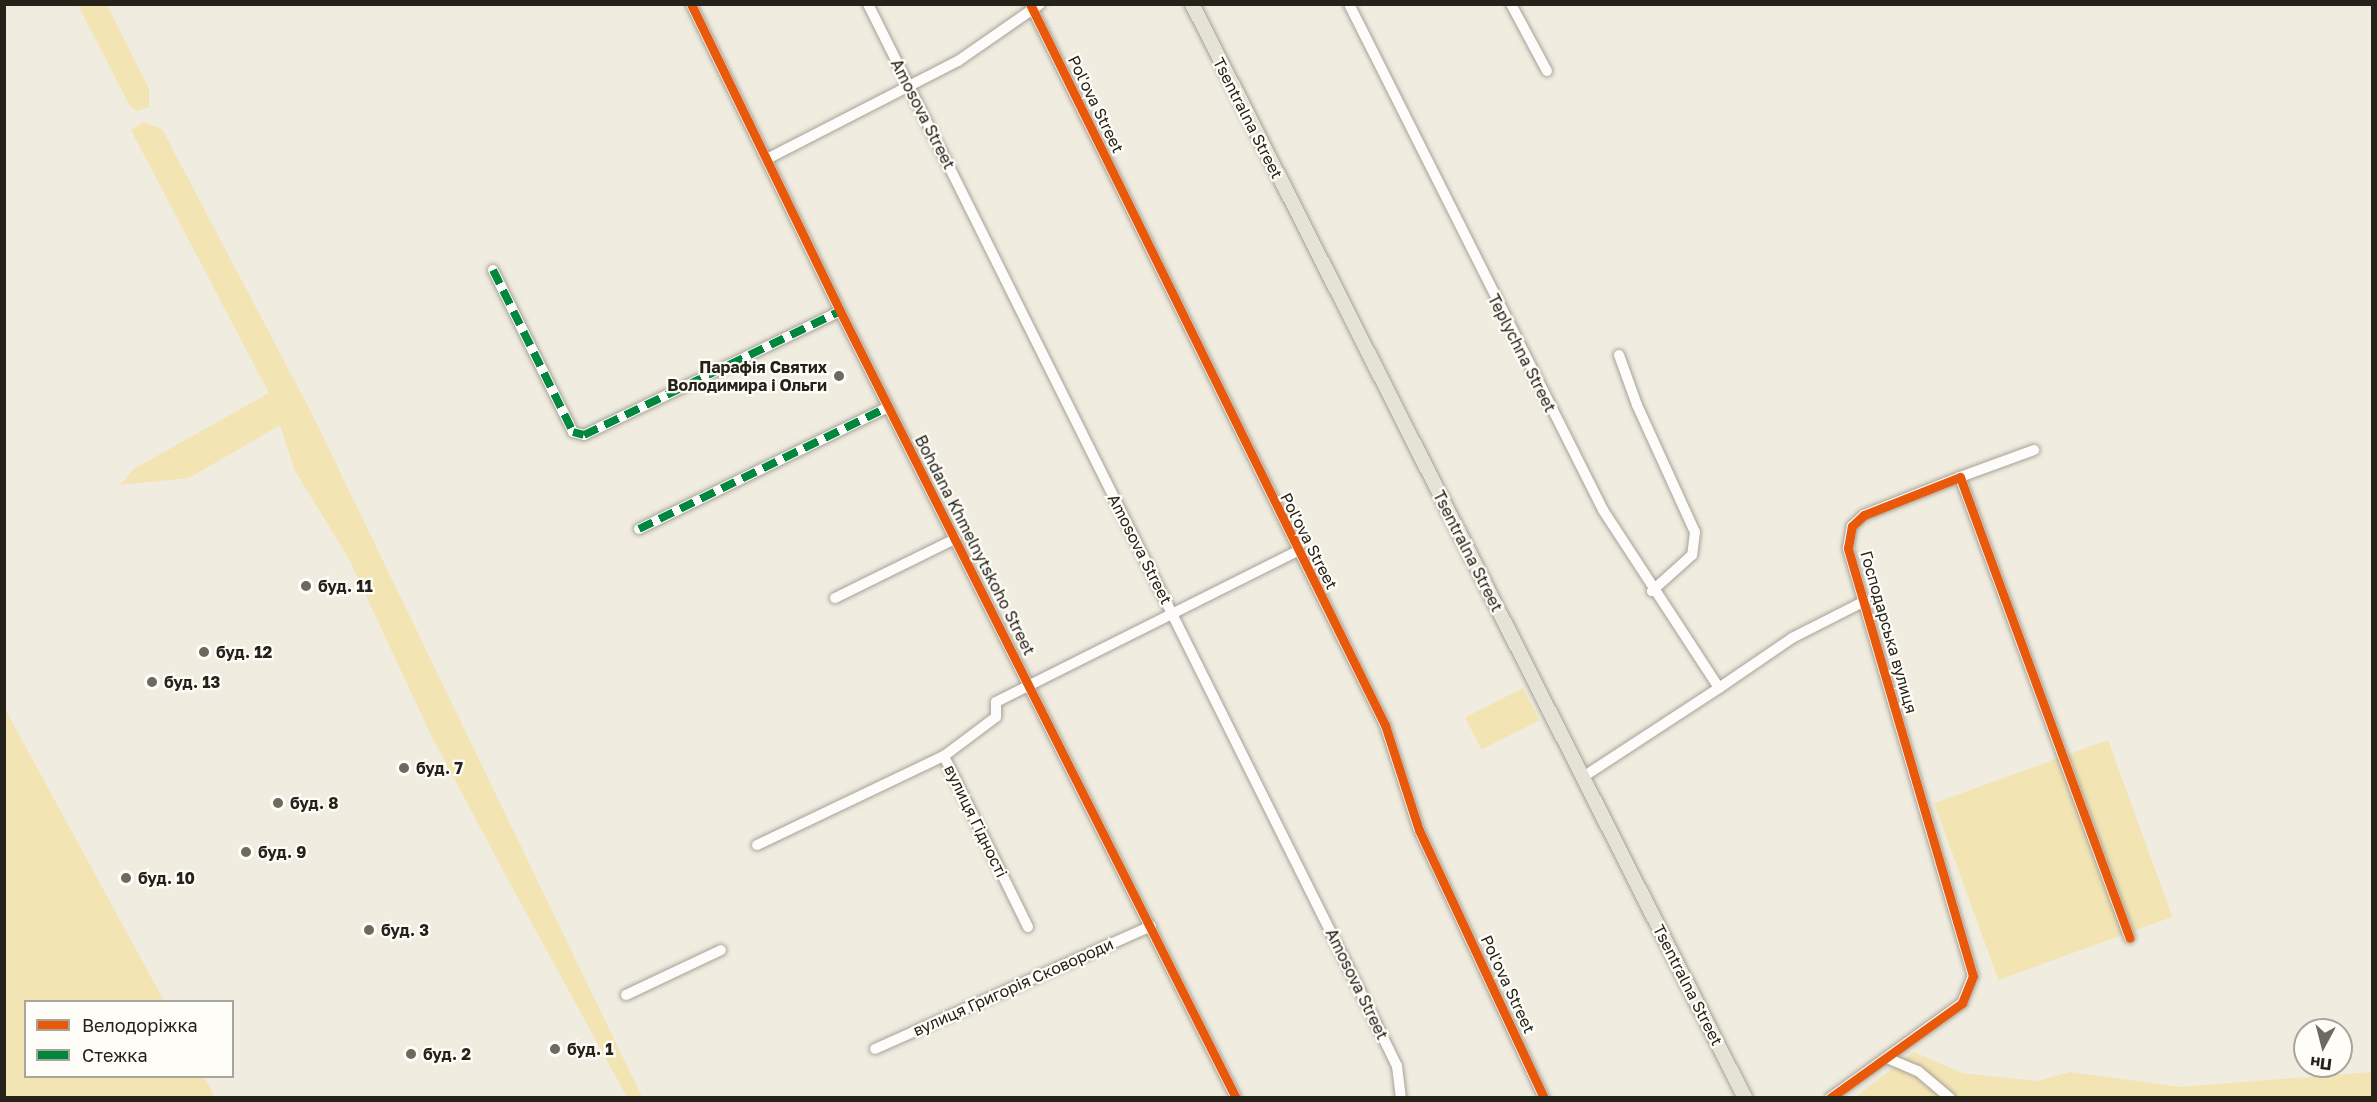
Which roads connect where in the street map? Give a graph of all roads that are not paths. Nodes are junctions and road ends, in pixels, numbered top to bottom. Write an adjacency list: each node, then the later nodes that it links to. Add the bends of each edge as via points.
1 (692, 4): 9 (street, Bohdana Khmelnytskoho Street)
2 (868, 4): 8 (street, Amosova Street)
3 (1192, 4): 26 (main road, Tsentralna Street)
4 (1349, 4): 19 (street, Teplychna Street, via 1586,478)
5 (1510, 4): 7 (street)
6 (1034, 6): 8 (street, via 985,45); 18 (street, Pol'ova Street)
7 (1547, 71)
8 (909, 87): 9 (street); 22 (street, Amosova Street)
9 (766, 159): 11 (street, Bohdana Khmelnytskoho Street)
10 (493, 270): 11 (street, via 573,432 584,435)
11 (840, 311): 13 (street, Bohdana Khmelnytskoho Street)
12 (1619, 355): 19 (street, via 1637,405 1695,532 1692,555)
13 (888, 407): 16 (street); 17 (street, Bohdana Khmelnytskoho Street)
14 (2034, 450): 15 (street, Господарська вулиця)
15 (1960, 477): 21 (street, Господарська вулиця, via 1864,515 1852,526 1848,548); 30 (street)
16 (639, 529)
17 (955, 540): 20 (street); 23 (street, Bohdana Khmelnytskoho Street)
18 (1297, 551): 22 (street); 37 (street, Pol'ova Street, via 1385,725 1419,830)
19 (1652, 591): 24 (street, Teplychna Street)
20 (835, 598)
21 (1865, 601): 24 (street, via 1792,638); 34 (street, Господарська вулиця, via 1973,976 1962,1003)
22 (1173, 614): 23 (street); 36 (street, Amosova Street, via 1396,1066)
23 (1030, 685): 25 (street, вулиця Гідності, via 996,702 996,717); 28 (street, Bohdana Khmelnytskoho Street)
24 (1719, 688): 26 (street)
25 (944, 756): 27 (street); 29 (street, вулиця Гідності)
26 (1583, 777): 38 (main road, Tsentralna Street)
27 (757, 845)
28 (1150, 926): 33 (street, вулиця Григорія Сковороди); 35 (street, Bohdana Khmelnytskoho Street)
29 (1028, 927)
30 (2130, 938)
31 (721, 950): 32 (street)
32 (626, 995)
33 (875, 1049)
34 (1887, 1058): 39 (street, Господарська вулиця); 40 (street, via 1918,1071)
35 (1236, 1098)
36 (1401, 1098)
37 (1544, 1098)
38 (1745, 1098)
39 (1830, 1098)
40 (1950, 1098)

